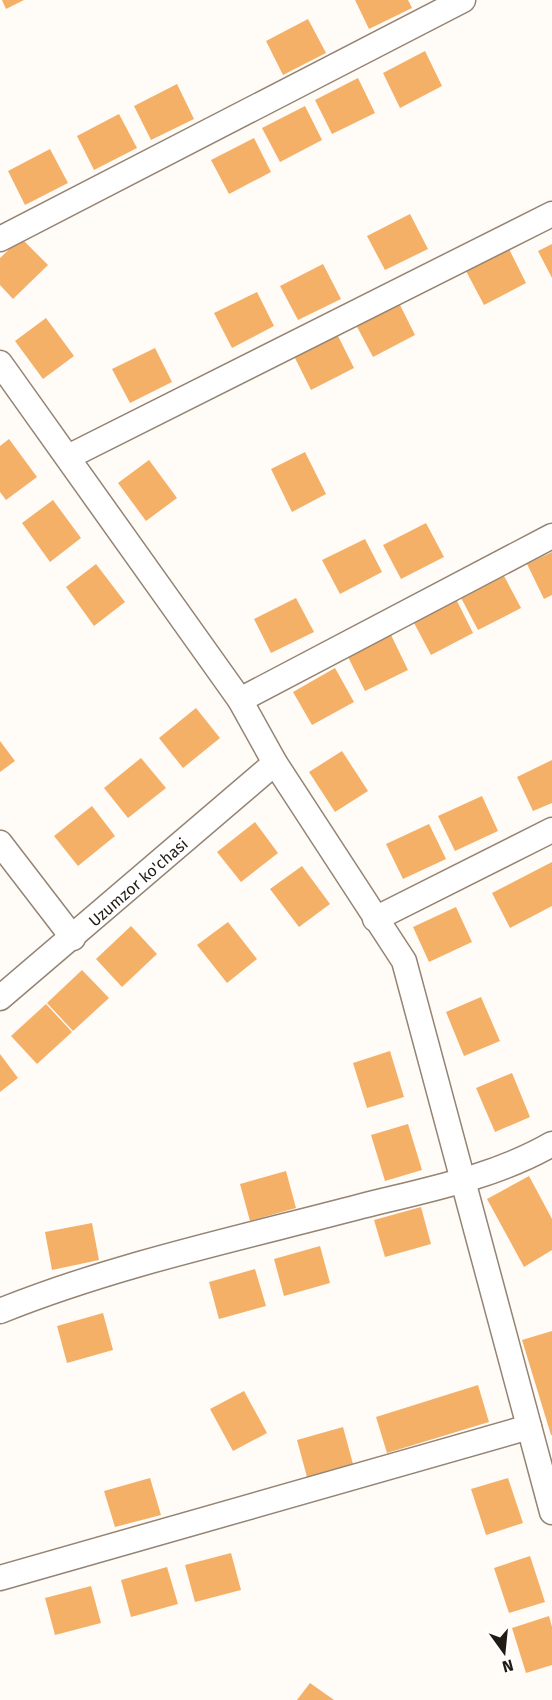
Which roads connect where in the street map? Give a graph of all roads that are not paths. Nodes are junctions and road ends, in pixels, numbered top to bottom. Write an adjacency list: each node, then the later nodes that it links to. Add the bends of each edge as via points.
1 (463, 0): 3 (street)
2 (552, 214): 5 (street)
3 (0, 239)
4 (0, 363): 5 (street)
5 (68, 457): 7 (street)
6 (552, 536): 7 (street)
7 (240, 700): 8 (street)
8 (275, 763): 11 (street); 12 (street, Uzumzor ko'chasi)
9 (552, 830): 11 (street)
10 (0, 843): 12 (street)
11 (375, 919): 15 (street, via 404,961)
12 (73, 938): 13 (street, Uzumzor ko'chasi)
13 (0, 998)
14 (552, 1144): 15 (street)
15 (464, 1180): 16 (street, via 66,1285); 17 (street)
16 (0, 1311)
17 (529, 1427): 18 (street); 19 (street)
18 (552, 1512)
19 (4, 1570)

